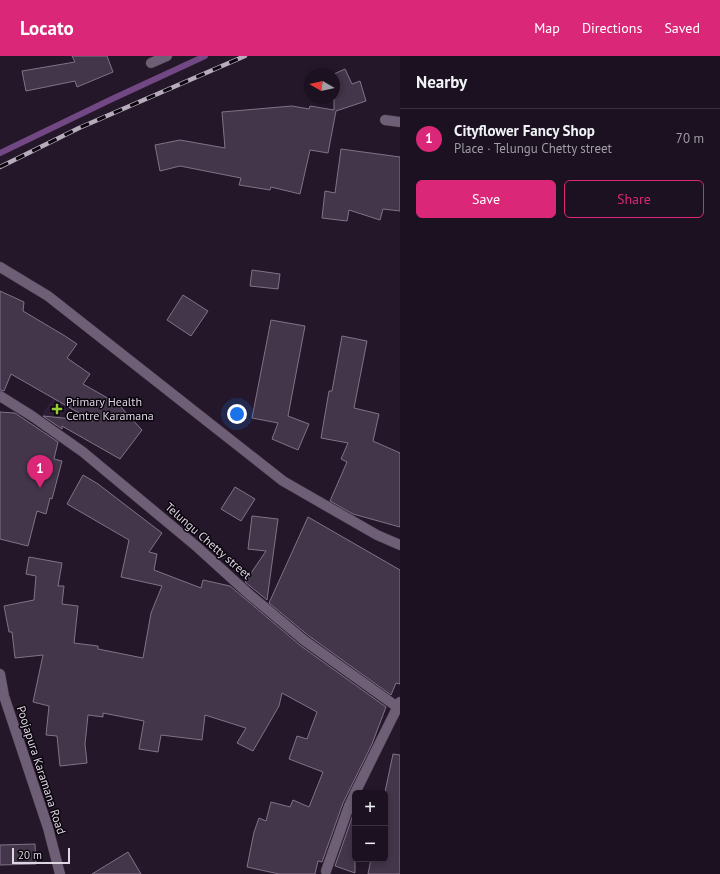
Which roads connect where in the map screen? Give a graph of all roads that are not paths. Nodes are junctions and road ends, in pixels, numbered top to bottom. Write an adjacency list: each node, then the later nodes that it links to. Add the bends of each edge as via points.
1 (166, 56): 2 (street)
2 (151, 63)
3 (385, 120): 4 (street)
4 (400, 122)
5 (0, 267): 7 (street, via 48,296 283,481 377,535)
6 (0, 396): 10 (street, Telungu Chetty street, via 83,452 305,641)
7 (400, 544)
8 (0, 674): 9 (street, Poojapura Karamana Road)
9 (2, 696): 14 (street, Poojapura Karamana Road, via 48,828)
10 (399, 706): 11 (street)
11 (357, 790)
12 (352, 800): 13 (street)
13 (326, 871)
14 (60, 874)

